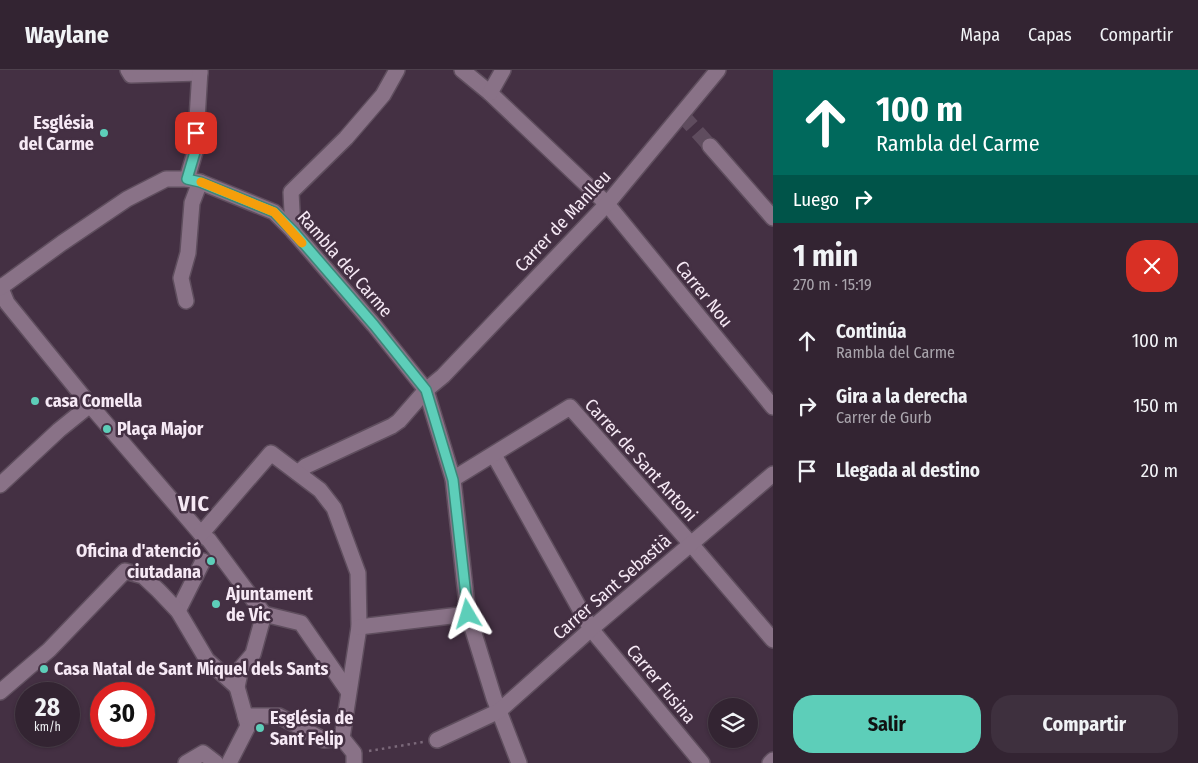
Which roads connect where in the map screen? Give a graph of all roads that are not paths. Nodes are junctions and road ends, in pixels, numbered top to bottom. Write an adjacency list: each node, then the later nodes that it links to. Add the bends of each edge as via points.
1 (128, 70): 6 (street, via 131,75)
2 (397, 70): 12 (street, via 383,96 291,192)
3 (462, 70): 7 (street, Carrer Nou)
4 (503, 70): 7 (street)
5 (718, 70): 10 (street, Carrer de Manlleu)
6 (200, 72): 9 (street)
7 (490, 94): 10 (street, Carrer Nou)
8 (710, 146): 11 (street)
9 (194, 180): 12 (street, Rambla del Carme, via 274,212); 13 (street, via 166,178 127,199); 14 (street, via 188,253 181,278)
10 (607, 204): 15 (street, Carrer de Manlleu, via 444,376); 17 (street, Carrer Nou)
11 (773, 218)
12 (293, 231): 15 (street, Rambla del Carme)
13 (0, 287): 16 (street, via 7,303)
14 (186, 301)
15 (426, 390): 19 (street, Carrer de Manlleu, via 392,426); 22 (street)
16 (90, 406): 21 (street); 23 (street)
17 (773, 408)
18 (494, 455): 22 (street, Carrer de Sant Antoni); 24 (street, Carrer de Sant Antoni, via 570,407); 30 (street, Carrer Fusina)
19 (295, 471): 23 (street, via 271,453); 29 (street, via 320,490 334,508 358,573)
20 (773, 474): 24 (street, Carrer Sant Sebastià)
21 (3, 478)
22 (453, 480): 28 (street)
23 (201, 534): 27 (street)
24 (691, 544): 30 (street, Carrer Sant Sebastià); 31 (street, Carrer de Sant Antoni)
25 (202, 561): 26 (street)
26 (178, 611): 32 (street, via 207,660); 34 (street, via 143,576 125,571 49,650)
27 (264, 614): 32 (street, via 253,654 241,668); 33 (street, via 301,623)
28 (468, 614): 29 (street); 35 (street)
29 (359, 627): 33 (street)
30 (591, 628): 35 (street, Carrer Sant Sebastià); 45 (street, Carrer Fusina)
31 (773, 640)
32 (238, 687): 36 (street)
33 (348, 691): 37 (street)
34 (0, 692)
35 (499, 711): 38 (street, Carrer Sant Sebastià); 44 (street)
36 (246, 716): 37 (street, via 279,716 324,740); 43 (street, via 248,726)
37 (342, 738): 39 (street)
38 (437, 740)
39 (354, 758)
40 (773, 760): 46 (street)
41 (186, 763): 42 (street, via 203,754)
42 (216, 763)
43 (229, 763)
44 (519, 763)
45 (702, 763)
46 (770, 763)

